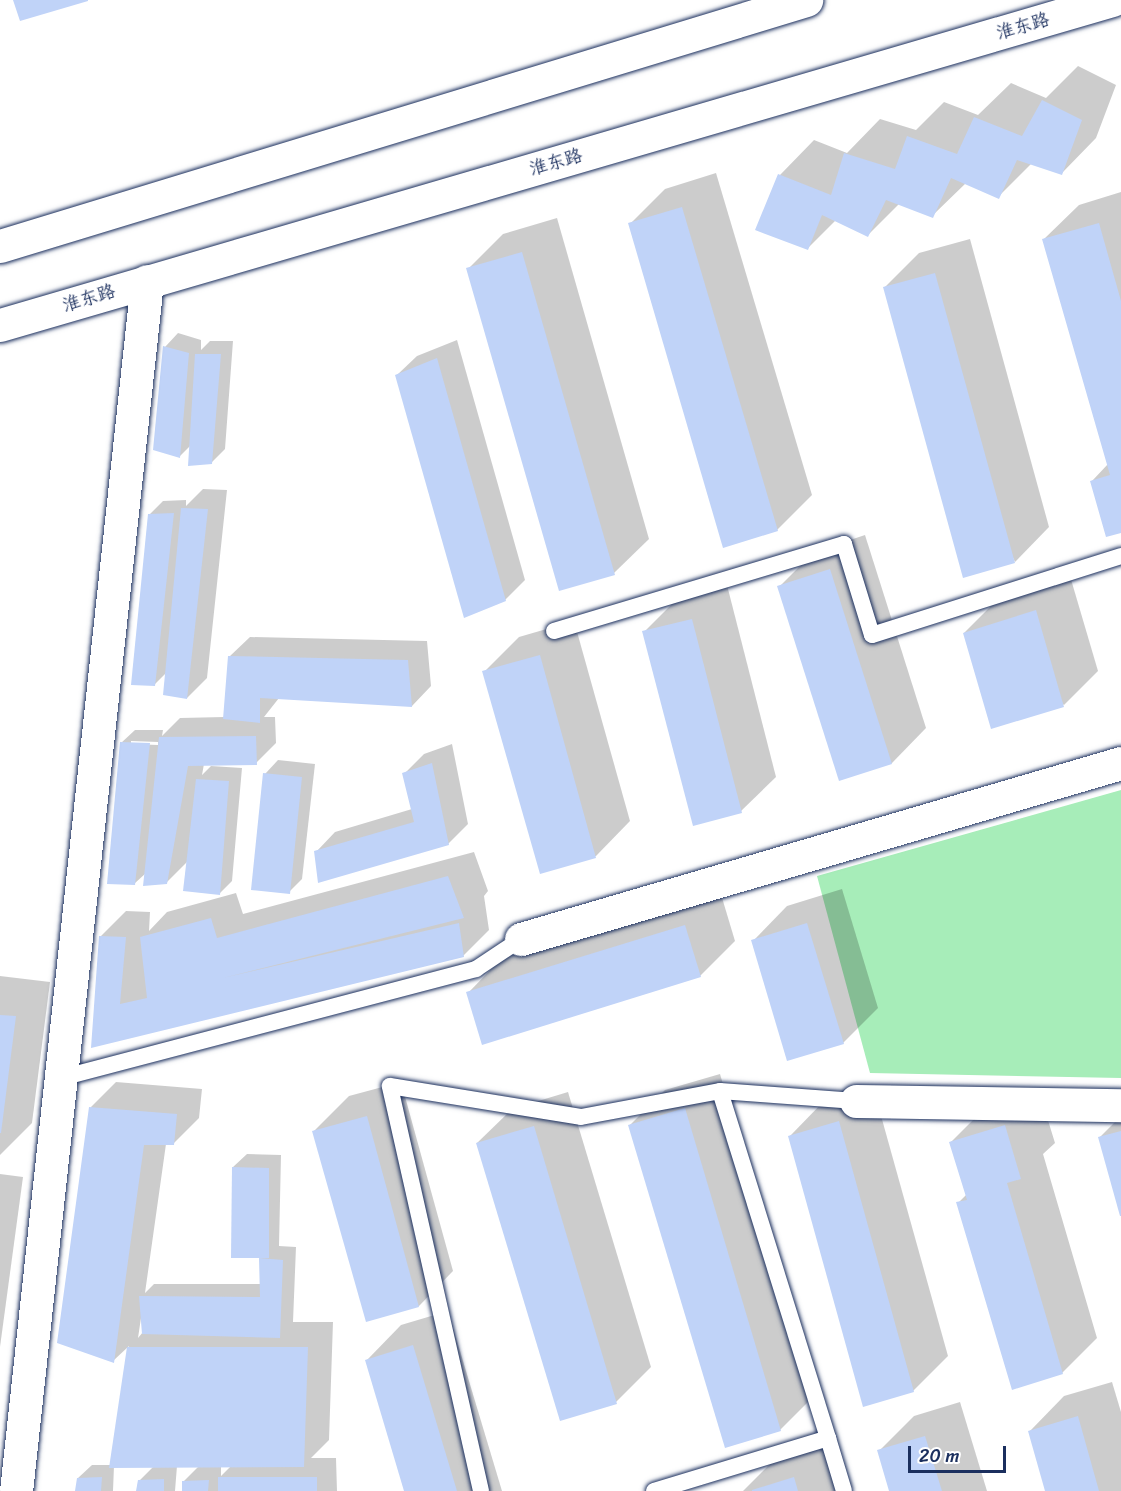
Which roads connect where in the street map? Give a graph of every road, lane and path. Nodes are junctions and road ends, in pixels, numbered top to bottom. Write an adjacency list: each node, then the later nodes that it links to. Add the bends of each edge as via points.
1 (806, 0): 3 (street)
2 (1112, 0): 4 (street, 淮东路)
3 (0, 246)
4 (147, 281): 5 (street, 淮东路); 10 (street)
5 (0, 325)
6 (1121, 556): 7 (lane, via 872,635 844,544)
7 (554, 631)
8 (1121, 763): 9 (street)
9 (521, 939): 10 (lane, via 476,969)
10 (61, 1078): 15 (street)
11 (720, 1091): 12 (lane); 14 (lane); 16 (lane, via 582,1117 390,1086)
12 (856, 1101): 13 (street)
13 (1121, 1105)
14 (828, 1438): 17 (lane); 18 (lane)
15 (16, 1491)
16 (481, 1491)
17 (654, 1491)
18 (844, 1491)

